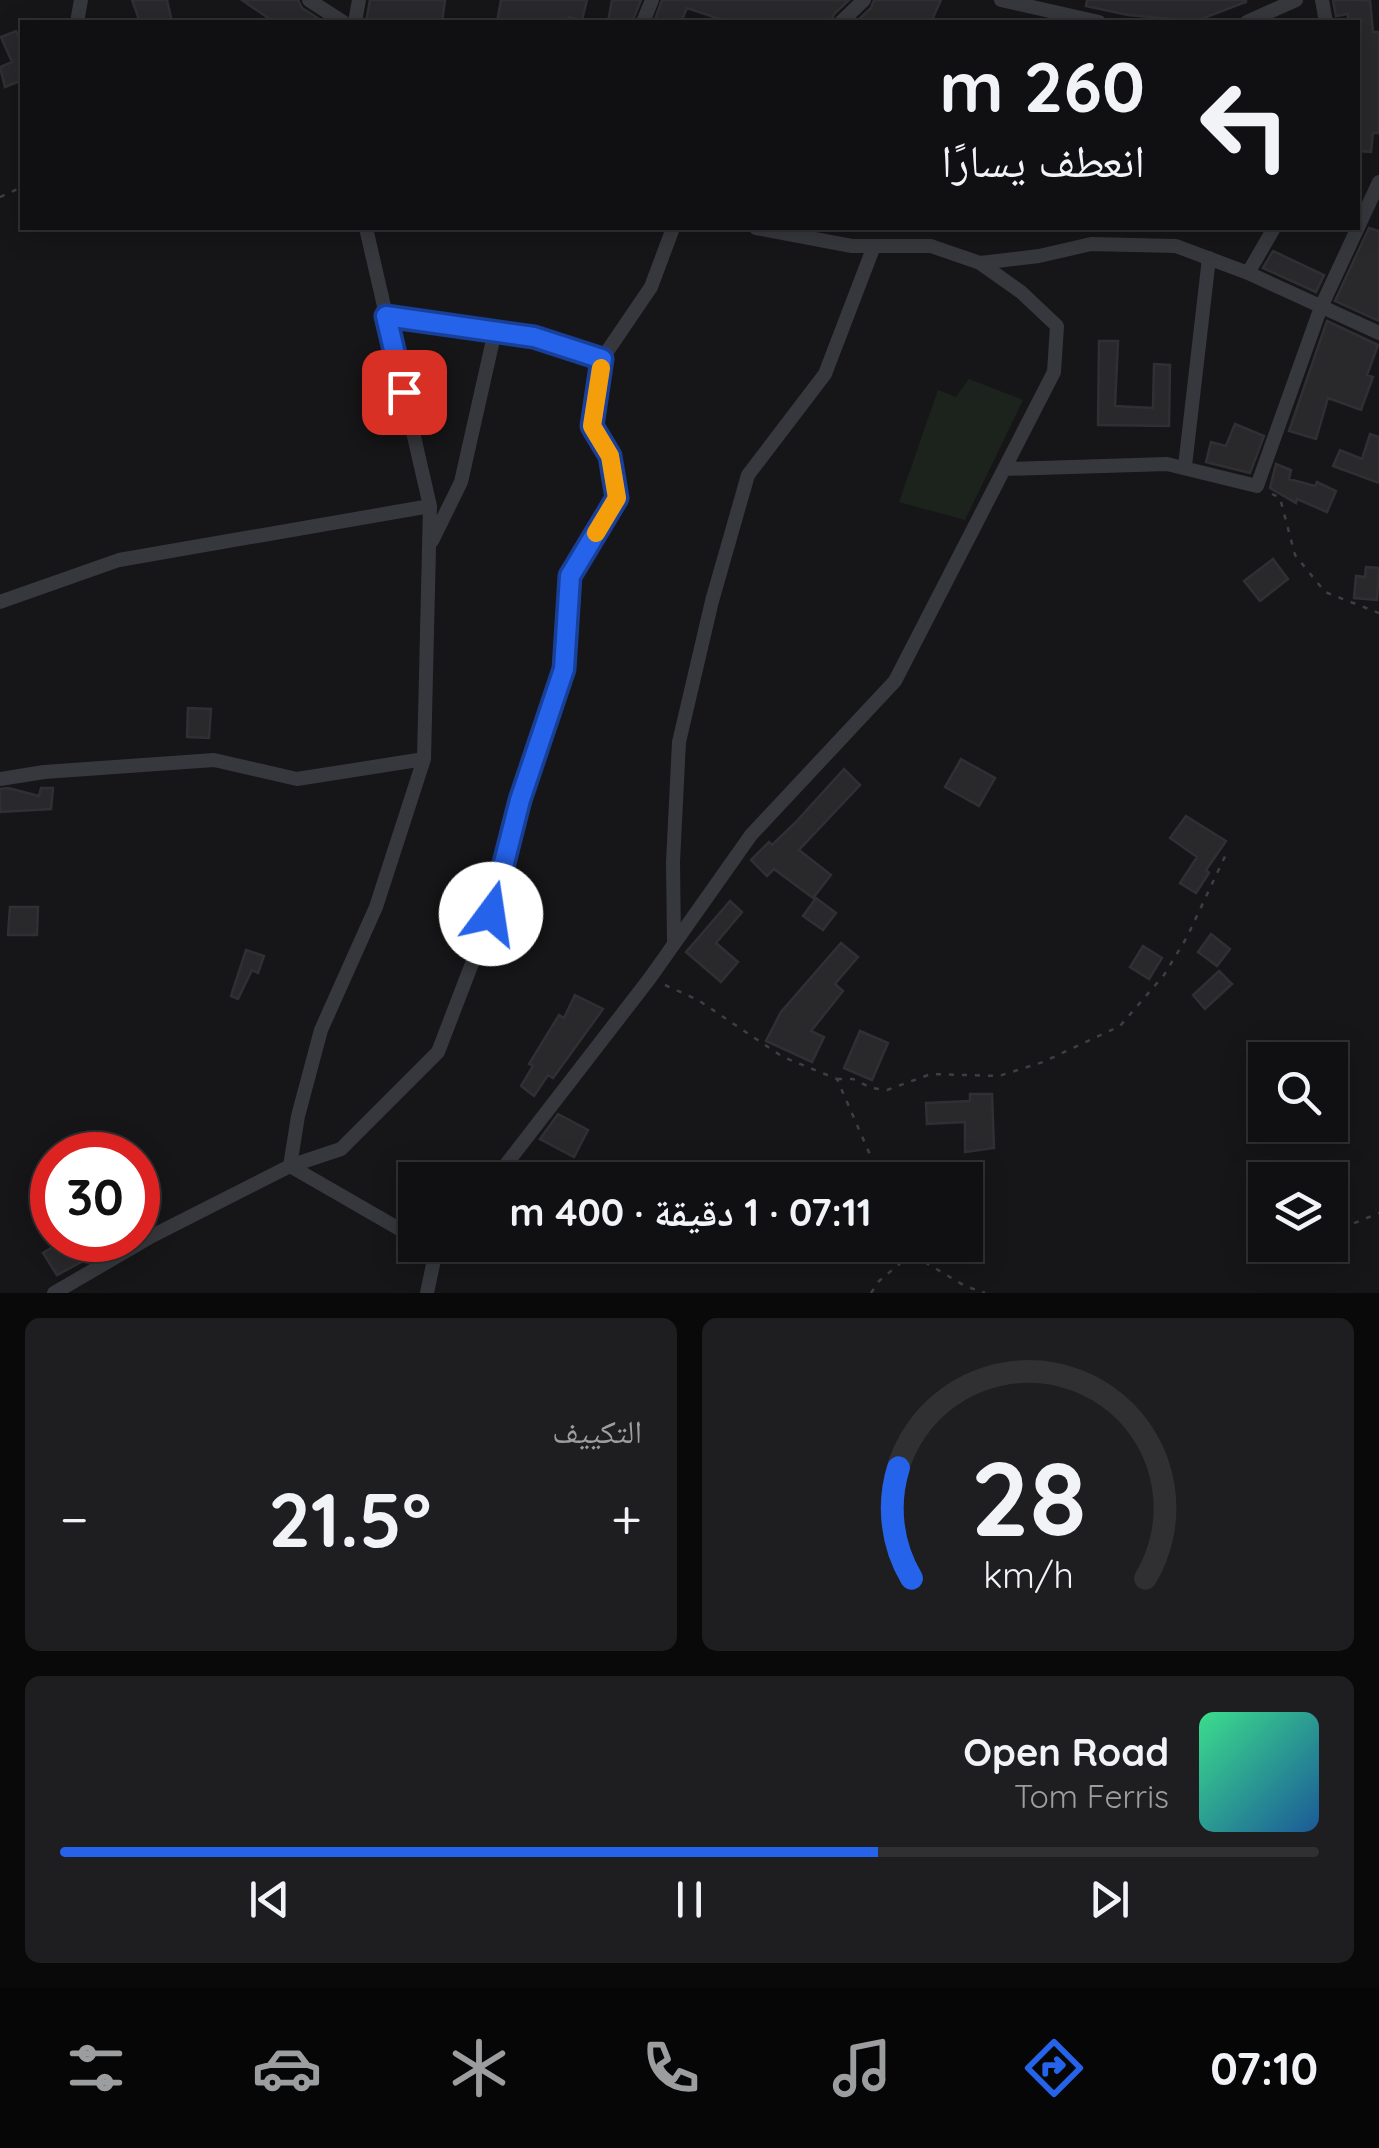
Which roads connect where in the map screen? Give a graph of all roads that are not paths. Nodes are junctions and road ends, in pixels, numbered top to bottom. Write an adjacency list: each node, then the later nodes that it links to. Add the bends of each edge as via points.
1 (309, 0): 5 (street)
2 (864, 0): 6 (street)
3 (1000, 0): 7 (street)
4 (1296, 0): 8 (street)
5 (340, 20)
6 (843, 20)
7 (1090, 20)
8 (1251, 20)
9 (1379, 182): 10 (street)
10 (1360, 223)
11 (366, 230): 21 (street)
12 (672, 230): 24 (street, via 651,287)
13 (767, 230): 16 (street)
14 (1273, 230): 19 (street)
15 (1357, 230): 20 (street)
16 (874, 246): 18 (street, via 930,246); 32 (street, via 825,374 748,475 679,742)
17 (1209, 258): 18 (street, via 1176,246 1091,244); 19 (street); 25 (street)
18 (980, 263): 26 (street, via 1056,326 1054,372)
19 (1248, 274): 20 (street)
20 (1321, 306): 23 (street); 25 (street, via 1258,486)
21 (386, 316): 22 (street); 27 (street)
22 (495, 331): 24 (street); 28 (street, via 461,482)
23 (1379, 333)
24 (602, 359): 34 (street, via 592,426 610,456 617,498 570,576 564,669 491,914 445,1035 438,1052 341,1148)
25 (1185, 466): 26 (street)
26 (1004, 469): 32 (street, via 895,681 751,835)
27 (430, 506): 28 (street); 29 (street, via 119,560)
28 (429, 546): 30 (street)
29 (0, 602)
30 (424, 759): 31 (street, via 296,779 214,760); 34 (street, via 376,906 322,1030)
31 (0, 779)
32 (674, 943): 33 (street)
33 (508, 1162)
34 (290, 1166): 35 (street); 37 (street)
35 (398, 1228)
36 (432, 1262): 38 (street)
37 (54, 1293)
38 (427, 1293)

